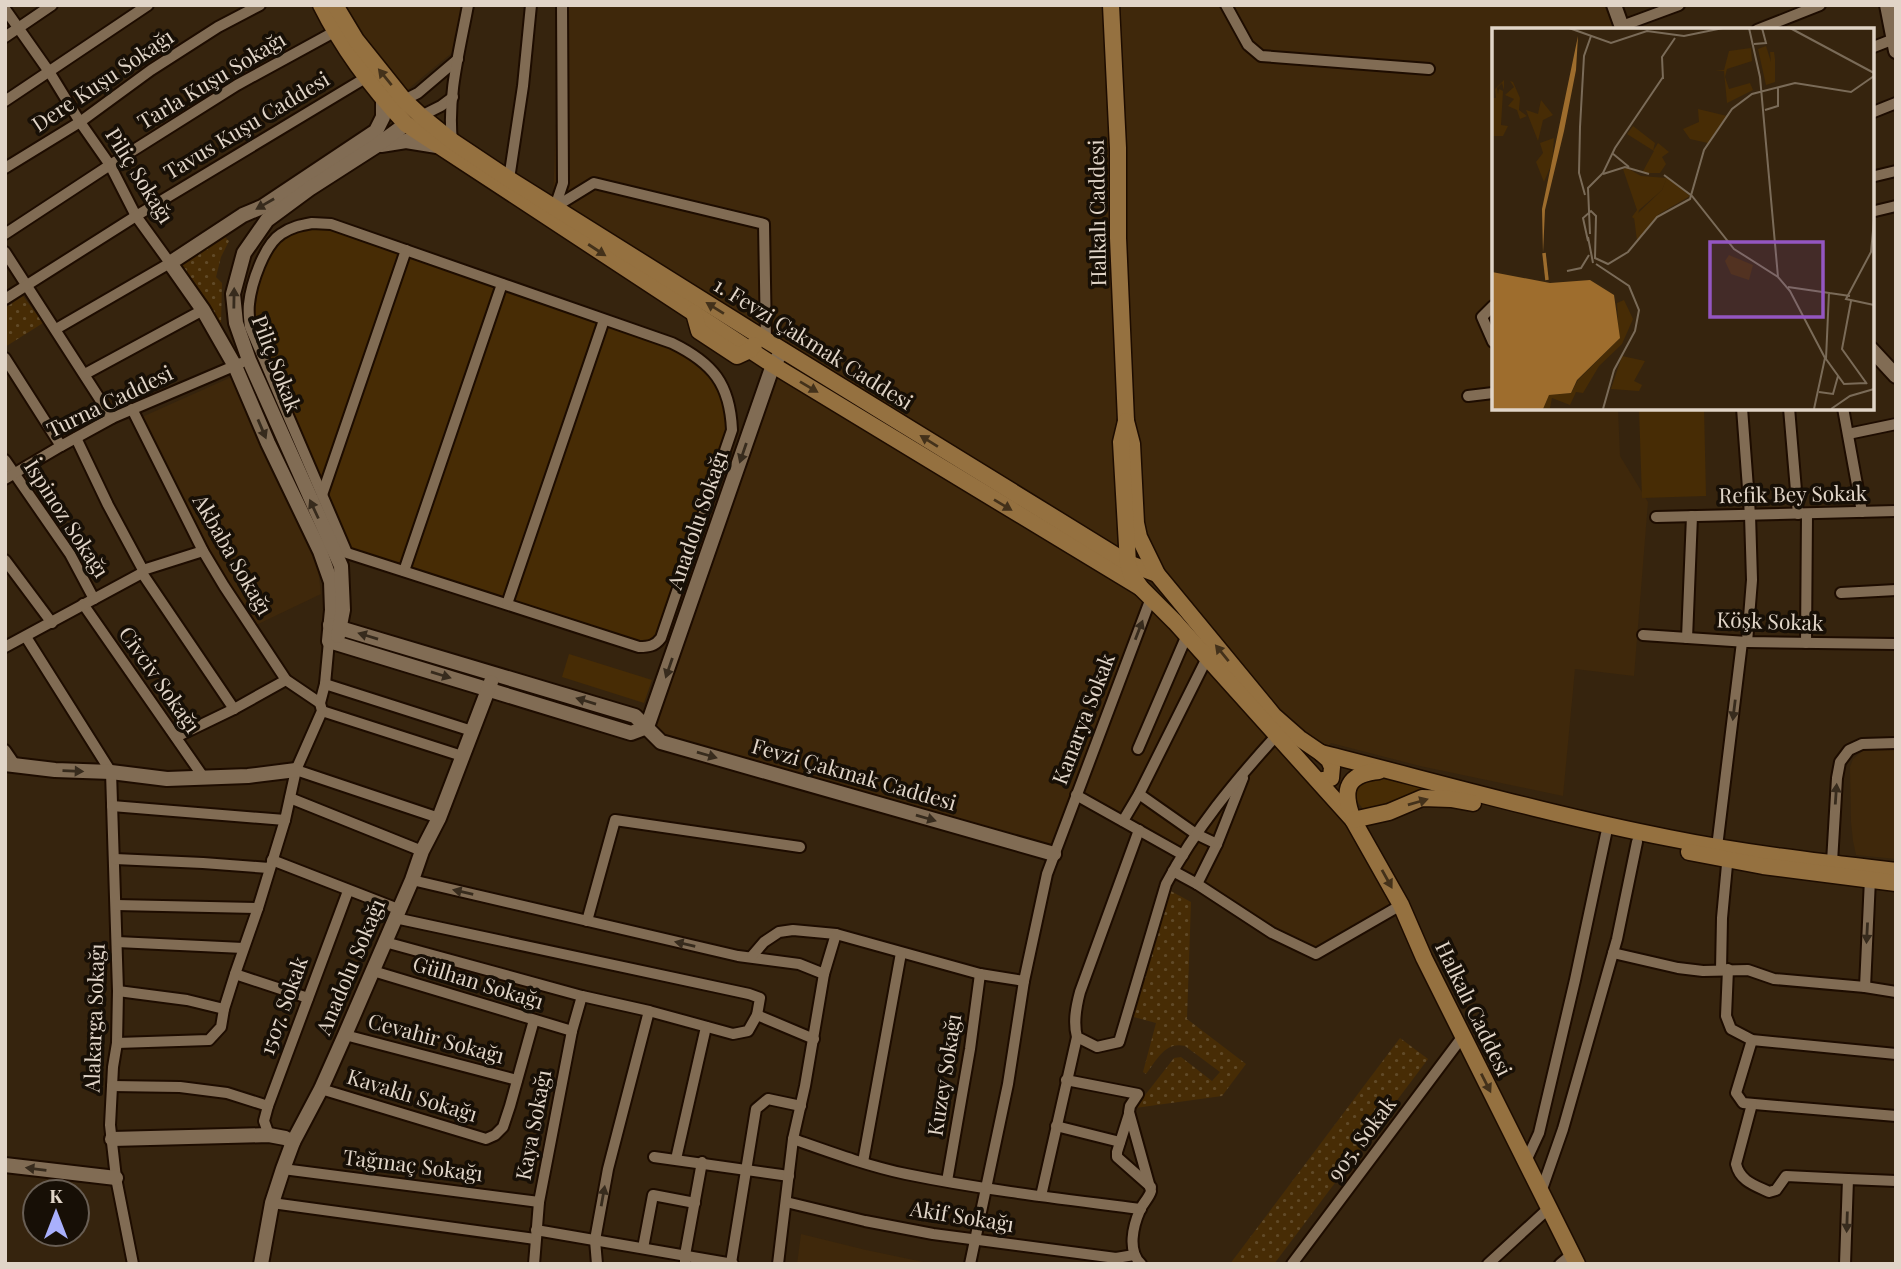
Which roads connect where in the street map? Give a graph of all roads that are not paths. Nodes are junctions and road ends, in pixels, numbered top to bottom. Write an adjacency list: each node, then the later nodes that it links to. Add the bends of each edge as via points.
1 (52, 5): 18 (street)
2 (148, 5): 25 (street)
3 (260, 5): 34 (street, Dere Kuşu Sokağı, via 150,70)
4 (321, 5): 19 (main road)
5 (335, 5): 29 (main road, one-way to 5, via 356,40)
6 (468, 5): 23 (street)
7 (531, 5): 43 (street)
8 (562, 5): 44 (street, via 563,183)
9 (1111, 5): 78 (main road, Halkalı Caddesi)
10 (1226, 5): 24 (street, via 1248,45 1261,56)
11 (1614, 5): 16 (street)
12 (1679, 5): 16 (street)
13 (1820, 5): 17 (street)
14 (1887, 5): 21 (street)
15 (5, 9): 18 (street, Piliç Sokağı)
16 (1623, 28)
17 (1762, 28)
18 (19, 29): 20 (street); 25 (street, Piliç Sokağı)
19 (334, 32): 26 (main road); 38 (street, Tarla Kuşu Sokağı, via 237,85)
20 (5, 37)
21 (1895, 45): 22 (street)
22 (1873, 48)
23 (457, 60): 27 (street); 29 (street)
24 (1429, 69)
25 (50, 73): 30 (street); 34 (street, Piliç Sokağı)
26 (367, 77): 28 (main road); 47 (street, Tavus Kuşu Caddesi)
27 (453, 97): 33 (street); 36 (street)
28 (383, 100): 35 (main road); 41 (street, via 383,117 376,131)
29 (404, 100): 33 (main road); 35 (main road)
30 (5, 101)
31 (1896, 103): 32 (street)
32 (1873, 112)
33 (421, 116): 35 (main road); 36 (main road)
34 (80, 122): 38 (street, Piliç Sokağı); 39 (street, Dere Kuşu Sokağı)
35 (406, 124): 36 (main road); 37 (street, Piliç Sokak)
36 (444, 143): 37 (street, via 406,141); 43 (main road, 1. Fevzi Çakmak Caddesi); 63 (main road, one-way to 63)
37 (376, 146): 41 (street, Piliç Sokak)
38 (110, 165): 47 (street, Piliç Sokağı); 48 (street, Tarla Kuşu Sokağı)
39 (5, 168)
40 (1896, 171): 42 (street)
41 (324, 173): 51 (street, one-way to 51, via 243,215); 52 (street, Piliç Sokak, via 267,220)
42 (1873, 177)
43 (509, 179): 44 (main road, 1. Fevzi Çakmak Caddesi)
44 (555, 206): 61 (main road, 1. Fevzi Çakmak Caddesi, one-way to 44); 61 (street, via 594,183 764,224)
45 (1896, 206): 46 (street)
46 (1873, 212)
47 (136, 216): 51 (street, Piliç Sokağı); 54 (street, Tavus Kuşu Caddesi)
48 (5, 234)
49 (405, 250): 53 (street, via 331,224 312,223 278,235); 55 (street); 85 (street)
50 (5, 252): 54 (street)
51 (170, 262): 58 (street, Piliç Sokağı); 60 (street)
52 (239, 268): 53 (street); 67 (street, Piliç Sokak, one-way to 52, via 233,294)
53 (257, 274): 85 (street, via 249,305 250,327)
54 (27, 284): 56 (street, Tavus Kuşu Caddesi); 60 (street)
55 (502, 284): 59 (street); 98 (street)
56 (5, 299)
57 (1492, 307): 62 (street, via 1482,317)
58 (204, 310): 67 (street, Piliç Sokağı); 69 (street)
59 (604, 320): 104 (street); 104 (street, via 688,351 716,374 725,388 732,430 720,468 656,644 639,647)
60 (56, 328): 69 (street)
61 (760, 336): 63 (main road); 64 (main road, 1. Fevzi Çakmak Caddesi)
62 (1492, 339)
63 (750, 350): 68 (main road)
64 (783, 350): 68 (street, Anadolu Sokağı); 94 (main road, 1. Fevzi Çakmak Caddesi, one-way to 64)
65 (1874, 356): 70 (street)
66 (5, 358): 82 (street)
67 (242, 363): 73 (street, Turna Caddesi); 106 (street, Piliç Sokak, via 341,566 343,610)
68 (773, 365): 101 (main road, one-way to 101); 122 (street, Anadolu Sokağı, one-way to 122)
69 (85, 374): 77 (street)
70 (1894, 375)
71 (1492, 393): 72 (street)
72 (1468, 396)
73 (132, 409): 77 (street, Turna Caddesi); 93 (street, Akbaba Sokağı)
74 (1742, 410): 89 (street)
75 (1789, 410): 88 (street)
76 (1843, 410): 80 (street)
77 (112, 418): 81 (street, Turna Caddesi)
78 (1126, 421): 92 (main road, Halkalı Caddesi, via 1121,442); 99 (main road, Halkalı Caddesi, via 1132,444 1136,523)
79 (1896, 424): 80 (street)
80 (1848, 434): 87 (street)
81 (76, 438): 82 (street, Turna Caddesi); 97 (street)
82 (61, 446): 84 (street, Turna Caddesi)
83 (5, 460): 84 (street, İspinoz Sokağı)
84 (9, 476): 103 (street, İspinoz Sokağı, via 70,554)
85 (322, 495): 98 (street, via 347,553)
86 (1896, 511): 87 (street, Refik Bey Sokak)
87 (1862, 512): 88 (street, Refik Bey Sokak)
88 (1802, 514): 89 (street, Refik Bey Sokak); 112 (street)
89 (1750, 515): 90 (street, Refik Bey Sokak); 111 (street, via 1752,580)
90 (1692, 516): 91 (street, Refik Bey Sokak); 110 (street, Refik Bey Sokak)
91 (1656, 517)
92 (1126, 534): 94 (main road, via 1121,551); 96 (main road, Halkalı Caddesi)
93 (203, 551): 97 (street); 117 (street, Akbaba Sokağı)
94 (1111, 553): 96 (main road, 1. Fevzi Çakmak Caddesi)
95 (5, 560): 105 (street)
96 (1128, 564): 99 (main road, 1. Fevzi Çakmak Caddesi); 101 (main road, Halkalı Caddesi)
97 (143, 571): 103 (street); 121 (street)
98 (404, 571): 104 (street)
99 (1157, 574): 129 (main road, Halkalı Caddesi, one-way to 99, via 1274,716)
100 (1896, 590): 102 (street)
101 (1146, 593): 107 (main road, Halkalı Caddesi); 139 (street, Kanarya Sokak, one-way to 101)
102 (1841, 593)
103 (89, 602): 105 (street); 125 (street, Civciv Sokağı)
104 (507, 604)
105 (52, 623): 109 (street)
106 (335, 626): 115 (street, Piliç Sokak); 118 (street, one-way to 106)
107 (1187, 635): 116 (main road, Halkalı Caddesi); 127 (street)
108 (1643, 635): 110 (street, Köşk Sokak)
109 (26, 637): 114 (street); 135 (street)
110 (1687, 638): 111 (street, Köşk Sokak)
111 (1745, 642): 112 (street, Köşk Sokak); 153 (street, one-way to 153)
112 (1806, 643): 113 (street, Köşk Sokak)
113 (1896, 645)
114 (5, 647)
115 (331, 647): 118 (street, one-way to 118); 119 (street)
116 (1207, 658): 124 (main road, Halkalı Caddesi); 138 (street)
117 (286, 680): 120 (street, Akbaba Sokağı); 121 (street)
118 (491, 682): 122 (street, via 631,733); 123 (street, Anadolu Sokağı)
119 (325, 684): 120 (street); 123 (street)
120 (321, 707): 130 (street, Akbaba Sokağı); 133 (street)
121 (234, 709): 125 (street)
122 (648, 727): 154 (street, Fevzi Çakmak Caddesi, one-way to 154, via 661,742)
123 (472, 731): 130 (street, Anadolu Sokağı)
124 (1277, 735): 132 (street); 137 (main road, Halkalı Caddesi)
125 (176, 737): 136 (street, Civciv Sokağı)
126 (1896, 743): 157 (street, one-way to 126, via 1840,762 1849,750 1862,744)
127 (1138, 749)
128 (5, 750): 131 (street)
129 (1321, 753): 134 (main road); 137 (main road, via 1333,773)
130 (462, 756): 142 (street, Anadolu Sokağı)
131 (11, 765): 135 (street, one-way to 135)
132 (1246, 769): 147 (street); 150 (street)
133 (296, 770): 136 (street); 140 (street); 142 (street)
134 (1385, 770): 144 (main road, via 1352,779 1347,803); 153 (main road)
135 (111, 772): 136 (street); 141 (street, Alakarga Sokağı)
136 (204, 778)
137 (1319, 782): 144 (main road, Halkalı Caddesi)
138 (1139, 794): 145 (street); 147 (street)
139 (1076, 795): 145 (street); 154 (street, Kanarya Sokak)
140 (290, 798): 143 (street); 152 (street)
141 (112, 806): 143 (street); 156 (street, Alakarga Sokağı)
142 (439, 818): 152 (street, Anadolu Sokağı)
143 (285, 820): 158 (street)
144 (1353, 820): 148 (main road, one-way to 148, via 1422,798 1451,799); 167 (main road, Halkalı Caddesi, one-way to 167)
145 (1123, 821): 146 (street)
146 (1139, 830): 155 (street); 196 (street, via 1080,992 1074,1023)
147 (1196, 834): 150 (street); 155 (street)
148 (1606, 834): 149 (main road); 219 (street, via 1539,1133)
149 (1637, 842): 153 (main road); 176 (street)
150 (1217, 844): 164 (street)
151 (800, 847): 170 (street, via 615,820)
152 (422, 851): 162 (street, Anadolu Sokağı)
153 (1724, 852): 157 (main road); 161 (main road); 178 (street)
154 (1054, 854): 183 (street, Kanarya Sokak)
155 (1183, 855): 159 (street)
156 (115, 859): 158 (street); 166 (street, Alakarga Sokağı)
157 (1832, 862): 160 (main road)
158 (271, 864): 165 (street); 168 (street)
159 (1172, 871): 164 (street); 196 (street, via 1119,1042 1097,1047)
160 (1896, 871)
161 (1870, 879): 163 (main road); 184 (street, one-way to 184)
162 (412, 880): 169 (street, Anadolu Sokağı); 170 (street, one-way to 162)
163 (1896, 883)
164 (1197, 884): 167 (street, via 1272,933 1316,954)
165 (348, 891): 169 (street); 188 (street, 1507. Sokak)
166 (116, 905): 168 (street); 172 (street, Alakarga Sokağı)
167 (1401, 905): 197 (main road, Halkalı Caddesi)
168 (258, 908): 174 (street)
169 (397, 913): 173 (street, Anadolu Sokağı); 191 (street, via 749,994 760,998)
170 (587, 921): 177 (street, one-way to 170)
171 (836, 934): 175 (street); 177 (street, via 779,932); 181 (street)
172 (117, 942): 174 (street); 185 (street, Alakarga Sokağı)
173 (385, 942): 179 (street, Anadolu Sokağı); 187 (street)
174 (243, 948): 180 (street)
175 (901, 953): 182 (street); 221 (street)
176 (1613, 953): 178 (street, via 1678,968); 232 (street)
177 (752, 957): 181 (street, via 799,964)
178 (1724, 970): 184 (street); 199 (street, via 1731,1029)
179 (373, 971): 192 (street, Gülhan Sokağı); 195 (street, Anadolu Sokağı)
180 (235, 974): 188 (street); 189 (street)
181 (824, 974): 198 (street)
182 (980, 974): 183 (street); 228 (street, Kuzey Sokağı)
183 (1024, 981): 230 (street, Kanarya Sokak)
184 (1865, 986): 186 (street)
185 (118, 991): 189 (street); 200 (street, Alakarga Sokağı)
186 (1896, 992)
187 (582, 996): 190 (street); 194 (street, Kaya Sokağı)
188 (308, 998): 207 (street, 1507. Sokak)
189 (224, 1009): 200 (street, via 221,1027 209,1040)
190 (649, 1010): 193 (street); 242 (street, one-way to 190, via 608,1169)
191 (757, 1015): 193 (street, via 748,1031 733,1034); 198 (street)
192 (534, 1020): 194 (street, Gülhan Sokağı); 202 (street, Kavaklı Sokağı)
193 (706, 1027): 218 (street)
194 (572, 1031): 234 (street, Kaya Sokağı)
195 (345, 1035): 202 (street, Cevahir Sokağı); 205 (street, Anadolu Sokağı)
196 (1077, 1037): 203 (street)
197 (1463, 1037): 219 (main road, Halkalı Caddesi, one-way to 219); 254 (street, 905. Sokak)
198 (814, 1039): 208 (street)
199 (1752, 1040): 201 (street); 206 (street, via 1736,1093 1744,1103)
200 (117, 1043): 204 (street, Alakarga Sokağı)
201 (1896, 1054)
202 (517, 1080): 205 (street, Kavaklı Sokağı, via 503,1127 486,1139)
203 (1066, 1080): 209 (street, via 1138,1094); 211 (street)
204 (112, 1086): 207 (street, via 228,1093); 213 (street, Alakarga Sokağı)
205 (321, 1089): 215 (street, Anadolu Sokağı)
206 (1752, 1104): 210 (street); 227 (street, via 1736,1164 1743,1179 1769,1192 1786,1176)
207 (268, 1106): 212 (street, 1507. Sokak, via 264,1122)
208 (801, 1106): 214 (street); 224 (street, via 768,1099 757,1109)
209 (1129, 1114): 216 (street); 231 (street)
210 (1896, 1116)
211 (1056, 1126): 216 (street); 233 (street)
212 (269, 1135): 213 (street); 215 (street)
213 (112, 1139): 226 (street, Alakarga Sokağı)
214 (793, 1139): 221 (street); 225 (street)
215 (293, 1142): 223 (street, Anadolu Sokağı)
216 (1120, 1142): 231 (street, via 1118,1159)
217 (654, 1157): 218 (street)
218 (676, 1159): 220 (street)
219 (1526, 1161): 232 (main road, Halkalı Caddesi)
220 (702, 1162): 224 (street); 237 (street)
221 (863, 1162): 228 (street)
222 (5, 1165): 226 (street, one-way to 222)
223 (283, 1169): 234 (street, Tağmaç Sokağı); 236 (street, Anadolu Sokağı)
224 (748, 1169): 225 (street); 251 (street)
225 (789, 1176): 235 (street)
226 (116, 1178): 247 (street, Alakarga Sokağı)
227 (1848, 1179): 229 (street); 256 (street, one-way to 256)
228 (947, 1181): 230 (street)
229 (1896, 1181)
230 (986, 1188): 233 (street); 241 (street, Kanarya Sokak)
231 (1151, 1188): 239 (street)
232 (1541, 1192): 238 (main road, Halkalı Caddesi)
233 (1041, 1196): 239 (street)
234 (539, 1202): 240 (street, Kaya Sokağı)
235 (786, 1202): 241 (street, Akif Sokağı); 252 (street)
236 (272, 1203): 240 (street); 248 (street, Anadolu Sokağı)
237 (695, 1203): 243 (street, via 653,1195); 244 (street)
238 (1549, 1208): 246 (main road, Halkalı Caddesi); 255 (street)
239 (1141, 1209): 245 (street, via 1132,1248)
240 (535, 1234): 242 (street); 249 (street, Kaya Sokağı)
241 (975, 1239): 245 (street, Akif Sokağı); 253 (street, Kanarya Sokak)
242 (595, 1240): 243 (street); 250 (street)
243 (643, 1248): 244 (street)
244 (685, 1259): 251 (street)
245 (1137, 1260)
246 (1570, 1260)
247 (133, 1264)
248 (261, 1264)
249 (534, 1264)
250 (597, 1264)
251 (732, 1264)
252 (778, 1264)
253 (970, 1264)
254 (1292, 1264)
255 (1488, 1264)
256 (1845, 1264)

